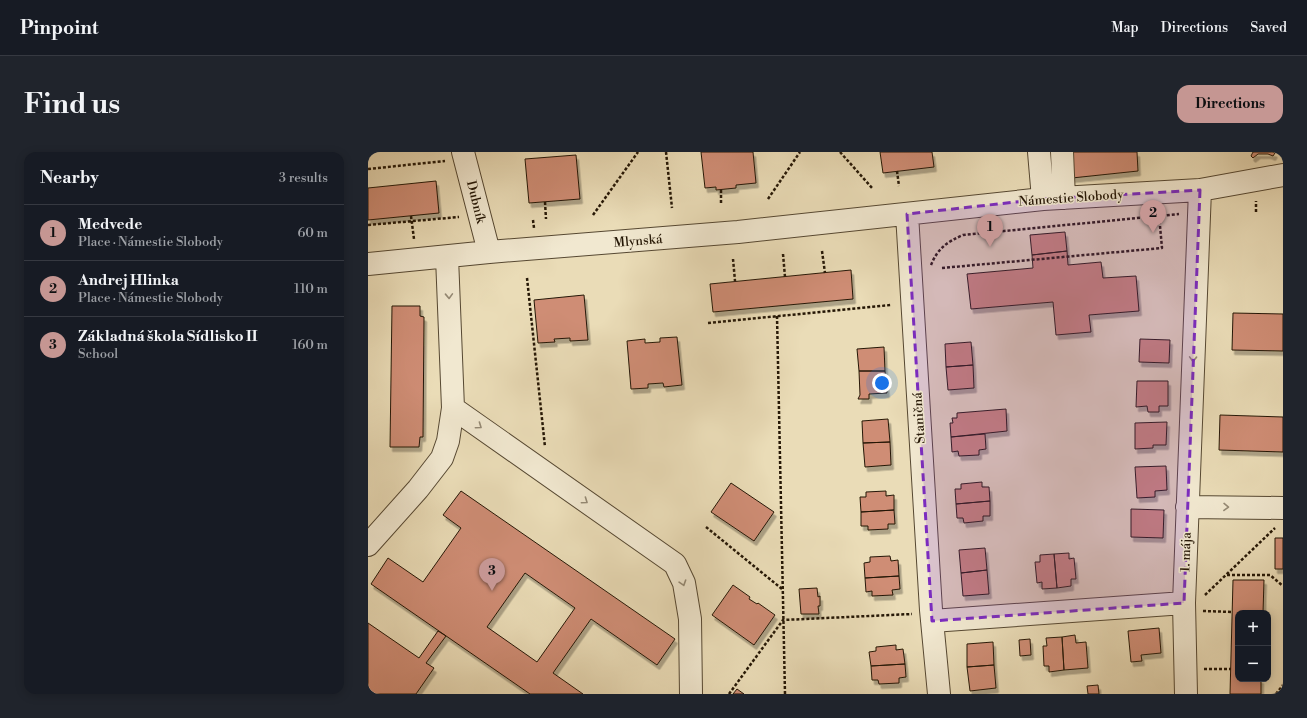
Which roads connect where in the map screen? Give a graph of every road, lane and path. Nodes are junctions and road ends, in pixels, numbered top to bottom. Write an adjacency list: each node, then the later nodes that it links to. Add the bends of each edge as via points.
1 (638, 152): 24 (path)
2 (666, 152): 20 (path)
3 (800, 152): 17 (path)
4 (840, 152): 12 (path)
5 (1039, 152): 15 (street)
6 (1062, 152): 15 (street)
7 (464, 156): 8 (path); 33 (street, Dubník)
8 (368, 169)
9 (898, 171): 11 (path)
10 (1283, 175): 14 (street, Námestie Slobody)
11 (899, 186)
12 (872, 189)
13 (721, 190): 19 (path)
14 (1200, 190): 15 (street, Námestie Slobody); 49 (street, 1. mája, one-way to 49)
15 (1054, 198): 23 (street, Námestie Slobody)
16 (1256, 198): 21 (path)
17 (768, 199)
18 (545, 202): 27 (path)
19 (722, 203)
20 (672, 208)
21 (1256, 212)
22 (1184, 213): 39 (path, via 963,235 946,242)
23 (907, 214): 33 (street, Mlynská, via 738,232); 59 (street, Staničná)
24 (593, 215)
25 (411, 216): 29 (path)
26 (462, 216): 29 (path)
27 (546, 219)
28 (1159, 220): 38 (path, via 1162,248)
29 (412, 221): 30 (path); 31 (path)
30 (368, 225)
31 (414, 240)
32 (822, 251): 40 (path)
33 (489, 252): 35 (street, Mlynská)
34 (783, 254): 41 (path)
35 (447, 257): 37 (street, Mlynská); 47 (street, one-way to 47)
36 (733, 259): 43 (path)
37 (368, 264)
38 (942, 268)
39 (930, 269)
40 (825, 273)
41 (785, 276)
42 (527, 278): 48 (path, via 546,457 546,462)
43 (735, 281)
44 (892, 305): 45 (path)
45 (777, 316): 46 (path); 55 (path)
46 (708, 323)
47 (453, 408): 48 (street, one-way to 48); 52 (street, via 448,441 442,458)
48 (540, 470): 64 (street, one-way to 64, via 675,564 684,583 690,619)
49 (1187, 507): 50 (street, one-way to 50); 57 (street, 1. mája)
50 (1280, 517): 53 (path)
51 (706, 527): 55 (path)
52 (368, 545)
53 (1226, 575): 54 (path, via 1270,575); 56 (path)
54 (1283, 586)
55 (782, 589): 60 (path)
56 (1204, 596)
57 (1192, 607): 58 (path); 59 (street); 68 (street, 1. mája)
58 (1232, 612)
59 (923, 617): 60 (path); 67 (street, Staničná)
60 (783, 620): 65 (path); 66 (path)
61 (1198, 669): 62 (path)
62 (1231, 669)
63 (1283, 685): 69 (path)
64 (692, 694)
65 (729, 694)
66 (785, 694)
67 (939, 694)
68 (1186, 694)
69 (1276, 694)

